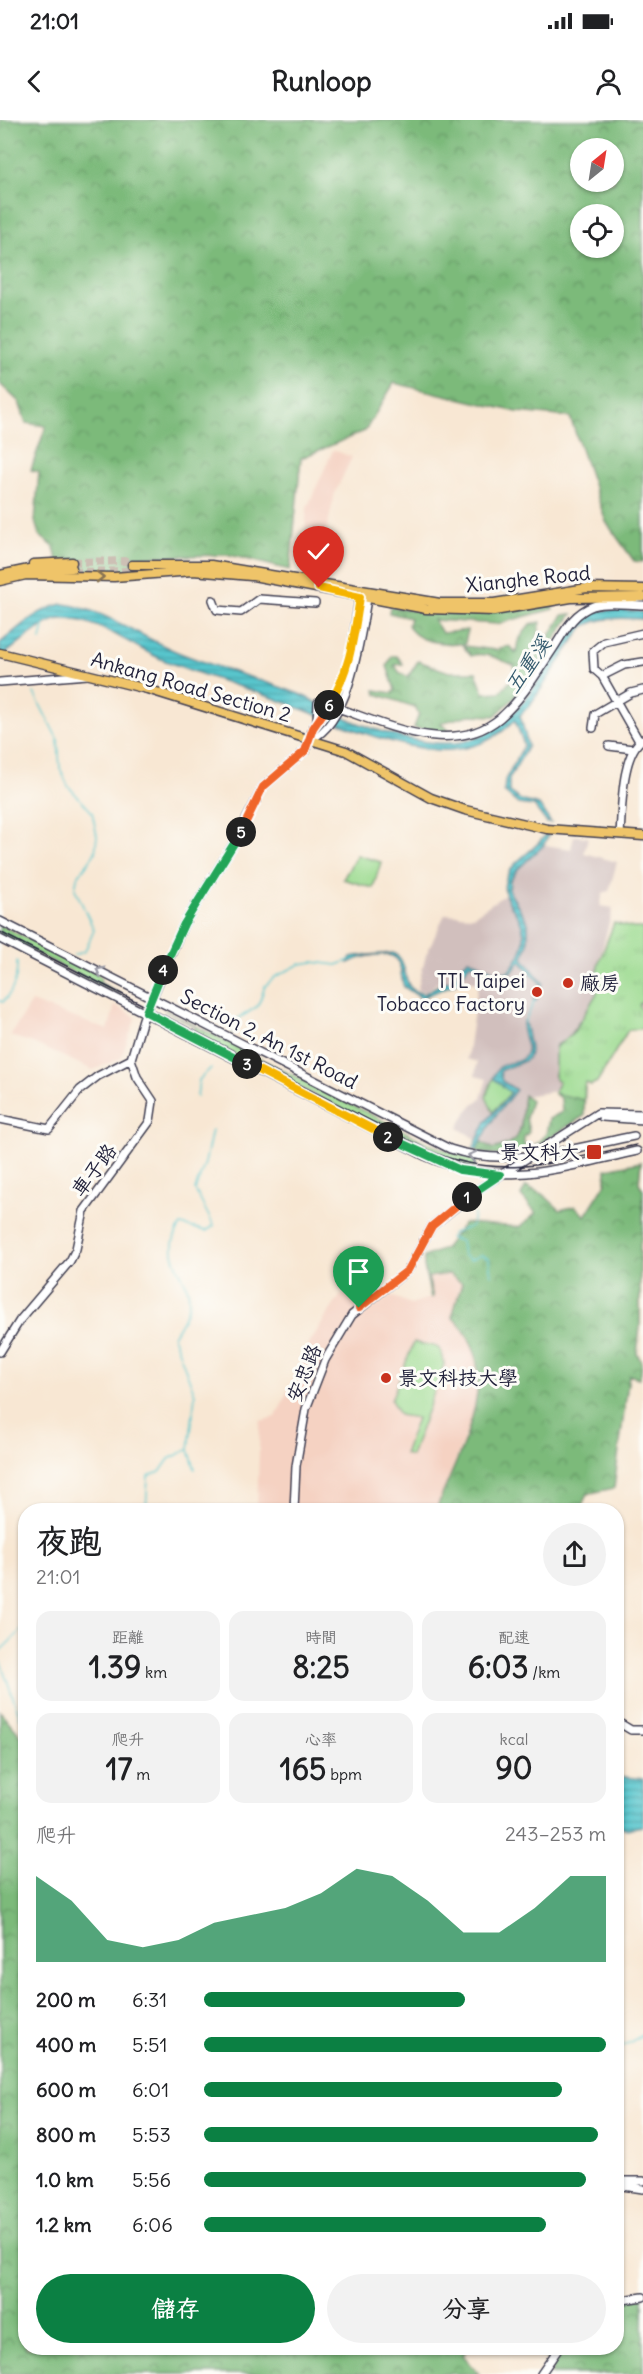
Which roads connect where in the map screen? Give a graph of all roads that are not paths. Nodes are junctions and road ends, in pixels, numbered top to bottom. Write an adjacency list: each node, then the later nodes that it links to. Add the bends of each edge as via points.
1 (0, 570): 2 (main road, via 72,567)
2 (0, 575)
3 (258, 577): 4 (main road, one-way to 3, via 26,575 114,577 194,571); 6 (main road, Xianghe Road); 6 (main road, Xianghe Road, via 194,567 132,566 200,559)
4 (0, 581)
5 (643, 589): 6 (main road, Xianghe Road, via 571,590 494,603 429,602)
6 (364, 594): 7 (main road, Xianghe Road, via 426,609 494,611 571,598); 19 (street, via 356,662); 21 (street, via 342,684 329,705 318,703)
7 (643, 597)
8 (213, 600): 9 (street, via 217,610 241,612 259,599)
9 (315, 603)
10 (643, 605): 19 (street, via 595,605 576,615 521,697 487,727 473,732 433,736)
11 (643, 633): 15 (street, via 594,648 594,669)
12 (4, 654): 14 (main road, Ankang Road Section 2)
13 (643, 662): 15 (street, via 624,665)
14 (88, 675): 16 (street); 21 (main road, Ankang Road Section 2)
15 (602, 676): 18 (street)
16 (0, 682)
17 (643, 690): 18 (street)
18 (617, 700): 20 (street, via 595,714); 22 (street)
19 (338, 708): 21 (street, via 320,735)
20 (593, 728)
21 (311, 739): 25 (main road, Ankang Road Section 2, via 359,756 431,798 465,810 547,829); 29 (street, via 301,754 263,787 184,924)
22 (641, 740): 24 (street)
23 (609, 747): 24 (street)
24 (633, 749): 25 (street, via 627,763)
25 (620, 834): 26 (main road, Ankang Road Section 2)
26 (643, 836)
27 (0, 921): 29 (street, Section 2, An 1st Road, one-way to 27)
28 (0, 939): 30 (street, Section 2, An 1st Road)
29 (152, 998): 30 (street); 38 (street, Section 2, An 1st Road, one-way to 29, via 481,1158 450,1149)
30 (146, 1012): 31 (street); 39 (street, Section 2, An 1st Road, via 425,1156 460,1170)
31 (131, 1059): 33 (street, via 80,1090 49,1129); 40 (street, 車子路, via 137,1077 153,1101 150,1121 84,1211 70,1262 20,1320)
32 (643, 1114): 34 (street, 安忠路, via 605,1112)
33 (0, 1119)
34 (590, 1119): 35 (street); 38 (street, 安忠路)
35 (643, 1120)
36 (634, 1136): 38 (street)
37 (637, 1151): 39 (street, via 564,1167)
38 (530, 1156): 39 (street, 安忠路)
39 (500, 1175): 41 (street, 安忠路, via 438,1219 408,1270 359,1308 342,1328 306,1409)
40 (0, 1353)
41 (294, 1503)
42 (624, 1726): 43 (street)
43 (643, 1731)
44 (643, 2181): 45 (street)
45 (624, 2182)
46 (624, 2185): 47 (street)
47 (643, 2189)
48 (643, 2297): 49 (street)
49 (624, 2300)
50 (554, 2355): 51 (street)
51 (541, 2374)

